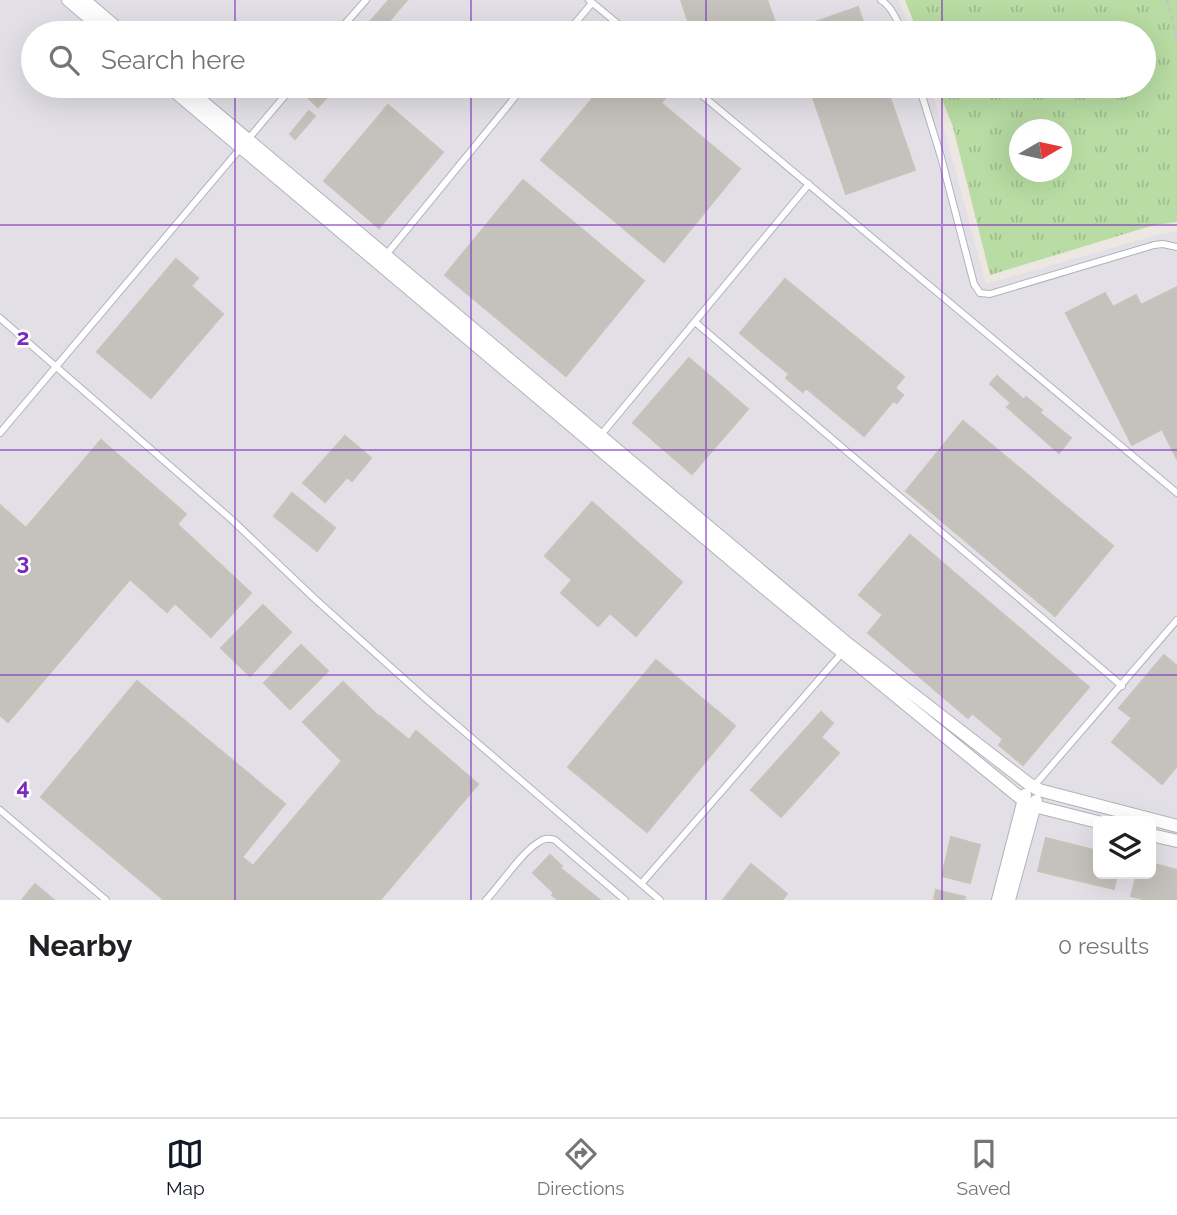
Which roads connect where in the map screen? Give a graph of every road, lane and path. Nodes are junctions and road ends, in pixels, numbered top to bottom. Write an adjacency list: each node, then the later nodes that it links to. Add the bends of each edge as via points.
1 (68, 0): 7 (street)
2 (84, 0): 8 (street)
3 (366, 0): 9 (lane)
4 (881, 0): 12 (lane)
5 (1167, 0): 13 (path)
6 (591, 1): 10 (lane); 11 (lane)
7 (93, 21)
8 (109, 21)
9 (348, 21)
10 (576, 21)
11 (615, 21)
12 (897, 21)
13 (1177, 40)
14 (184, 98): 20 (street)
15 (196, 98): 20 (street)
16 (283, 98): 20 (lane)
17 (514, 98): 23 (lane)
18 (705, 98): 21 (lane)
19 (923, 98): 22 (lane, via 980,293 990,294 1154,244)
20 (244, 144): 23 (street); 26 (lane); 31 (street)
21 (809, 184): 25 (lane); 29 (lane)
22 (1177, 247)
23 (386, 255): 28 (street)
24 (0, 318): 26 (lane)
25 (695, 322): 28 (lane); 32 (lane)
26 (57, 366): 27 (lane); 40 (lane)
27 (0, 433)
28 (600, 436): 31 (street)
29 (1177, 493)
30 (1177, 620): 32 (lane)
31 (845, 648): 33 (street); 34 (street); 40 (lane)
32 (1122, 686): 33 (lane)
33 (1033, 787): 34 (street); 37 (street)
34 (1029, 804): 36 (street); 45 (street); 46 (street)
35 (0, 810): 41 (lane)
36 (1093, 821)
37 (1177, 826)
38 (1156, 836): 39 (street)
39 (1177, 841)
40 (640, 884): 44 (lane)
41 (106, 900)
42 (486, 900): 43 (lane, via 538,842 548,838)
43 (625, 900)
44 (660, 900)
45 (998, 900)
46 (1009, 900)

